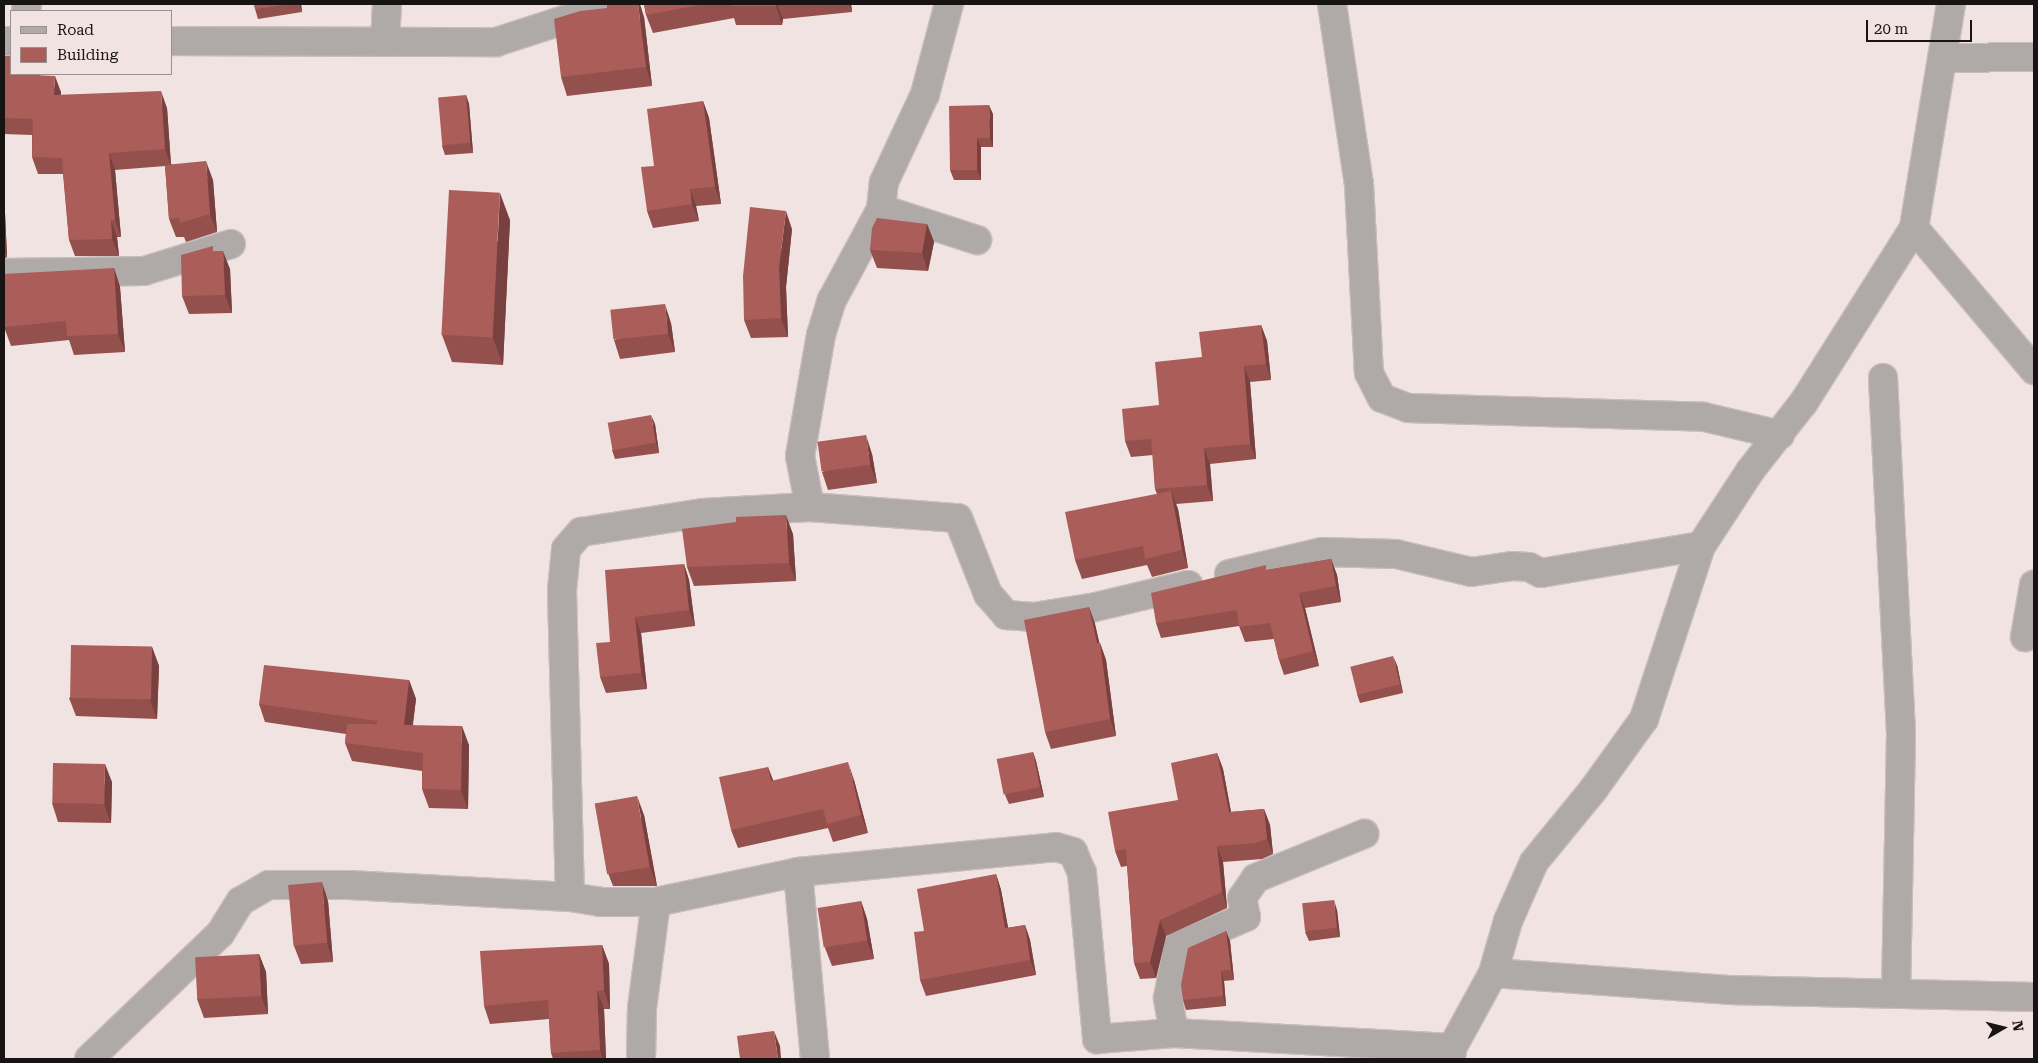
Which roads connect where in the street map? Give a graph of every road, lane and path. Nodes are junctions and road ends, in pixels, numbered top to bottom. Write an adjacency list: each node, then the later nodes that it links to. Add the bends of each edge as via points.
1 (387, 4): 7 (street)
2 (614, 4): 7 (street, via 496,42)
3 (949, 4): 10 (street, via 925,94 884,182)
4 (1332, 4): 17 (street, via 1359,184 1369,373 1382,398 1408,408 1704,417)
5 (1948, 5): 9 (street)
6 (172, 41): 7 (street)
7 (386, 42)
8 (2034, 57): 9 (street)
9 (1942, 58): 11 (street)
10 (881, 209): 12 (street); 18 (street, via 832,300 821,335 800,456)
11 (1914, 228): 15 (street); 17 (street)
12 (977, 240)
13 (231, 244): 14 (street, via 144,271)
14 (4, 273)
15 (2034, 370)
16 (1883, 378): 27 (street, via 1901,735)
17 (1780, 434): 19 (street, via 1750,471)
18 (810, 507): 19 (street, via 958,518 988,594 1006,615 1034,616 1091,608 1322,552 1396,554 1471,572 1512,566 1529,567 1541,573); 24 (street, via 704,513 581,532 566,549 562,590)
19 (1701, 546): 26 (street, via 1644,719 1593,790 1534,862 1508,921)
20 (2034, 585): 21 (street)
21 (2025, 636)
22 (1364, 834): 29 (street, via 1256,878 1242,898 1246,917 1178,946 1168,998)
23 (798, 872): 25 (street); 30 (street, via 1056,847 1073,852 1082,873); 34 (street)
24 (570, 897): 25 (street, via 600,902); 32 (street, via 349,885 269,885 241,901 220,934)
25 (656, 902): 33 (street, via 642,1008)
26 (1493, 973): 27 (street, via 1728,990); 31 (street)
27 (1896, 993): 28 (street)
28 (2034, 997)
29 (1174, 1033): 30 (street); 31 (street)
30 (1092, 1049)
31 (1452, 1053)
32 (89, 1059)
33 (641, 1059)
34 (815, 1059)

